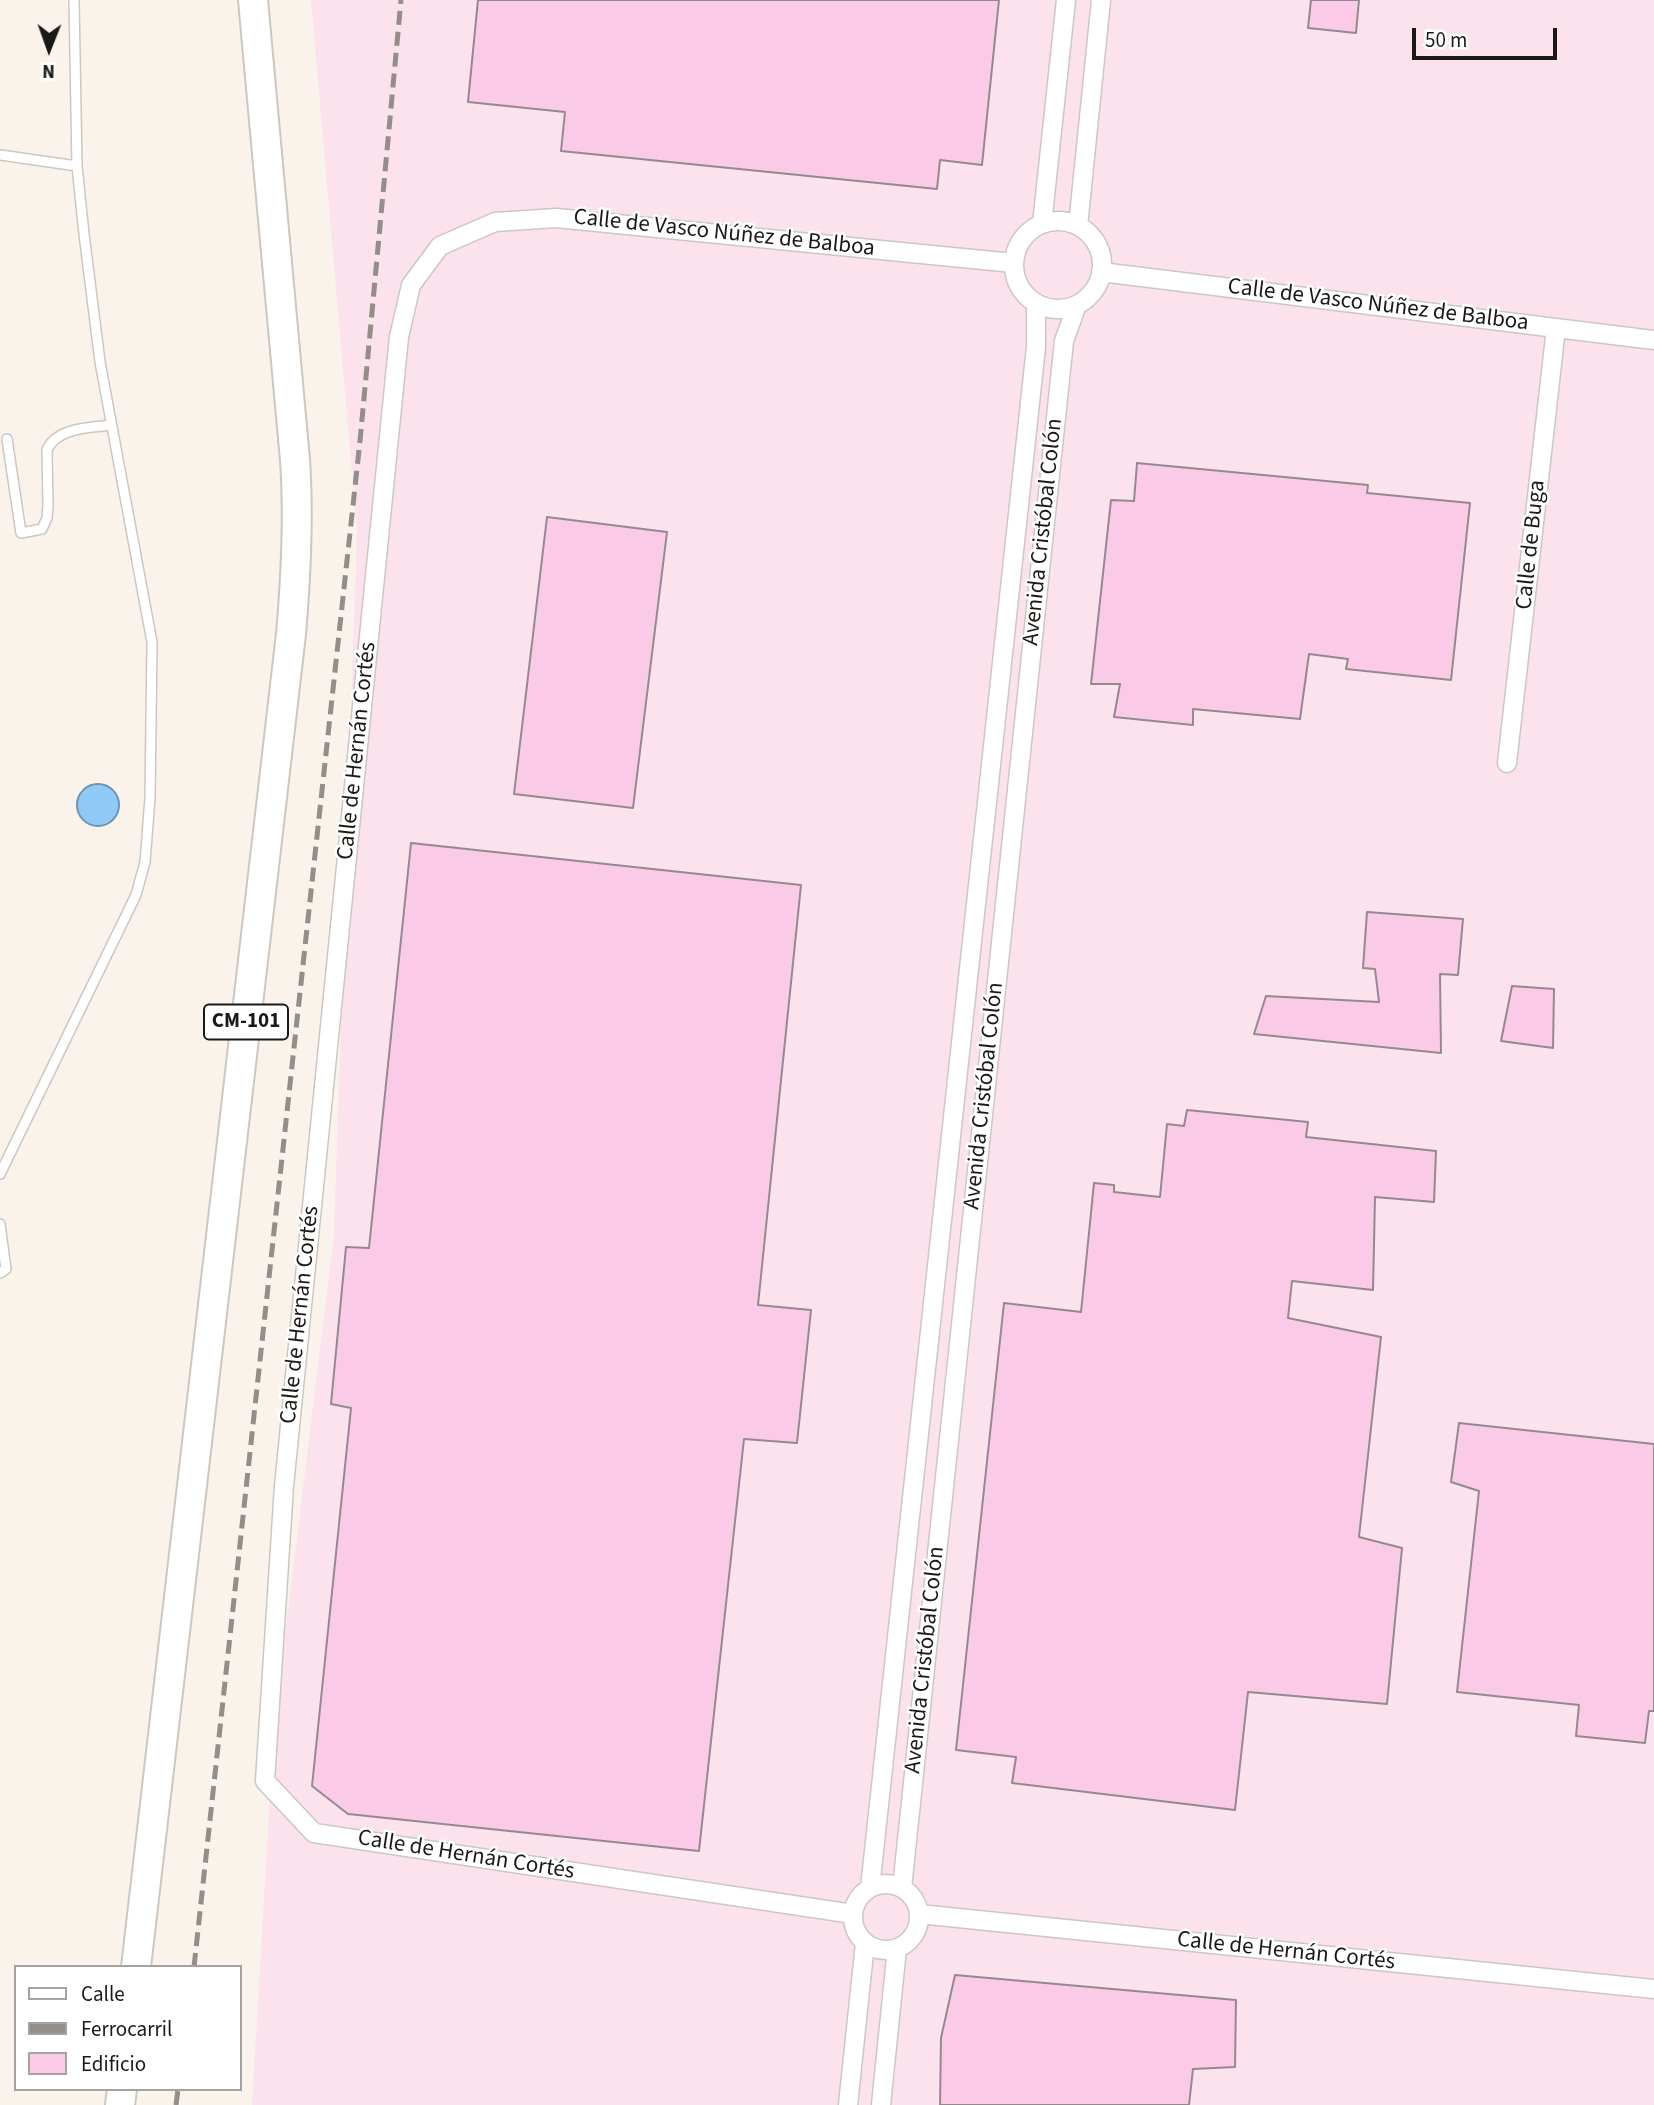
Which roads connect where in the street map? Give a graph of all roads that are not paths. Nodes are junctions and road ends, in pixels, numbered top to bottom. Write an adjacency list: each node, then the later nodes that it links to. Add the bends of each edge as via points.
1 (74, 0): 6 (lane)
2 (1066, 0): 7 (street)
3 (1101, 0): 8 (street)
4 (252, 1): 28 (main road, CM-101, via 296,469 295,592)
5 (0, 156): 6 (lane)
6 (77, 166): 16 (lane)
7 (1042, 224): 8 (street); 10 (street, via 1022,239)
8 (1078, 226): 11 (street, via 1097,245)
9 (440, 246): 10 (street, Calle de Vasco Núñez de Balboa, via 495,222 556,218); 24 (street, Calle de Hernán Cortés, via 411,285 399,337 284,1486 265,1781 314,1833)
10 (1013, 263): 12 (street, via 1018,286)
11 (1101, 272): 13 (street, via 1093,291); 14 (street, Calle de Vasco Núñez de Balboa)
12 (1036, 304): 13 (street, via 1049,309); 22 (street, Avenida Cristóbal Colón, via 1036,347)
13 (1077, 305): 23 (street, Avenida Cristóbal Colón, via 1064,341)
14 (1556, 328): 15 (street, Calle de Vasco Núñez de Balboa); 18 (street, Calle de Buga)
15 (1654, 340)
16 (111, 425): 17 (lane, via 75,430 51,441 47,450 47,518 42,529 21,533); 19 (lane, via 152,642 145,862 136,895)
17 (7, 439)
18 (1507, 763)
19 (0, 1174)
20 (0, 1223): 21 (lane, via 6,1269)
21 (0, 1273)
22 (870, 1888): 23 (street); 24 (street)
23 (902, 1888): 25 (street)
24 (853, 1914): 26 (street)
25 (919, 1914): 27 (street, via 913,1935); 29 (street, Calle de Hernán Cortés)
26 (865, 1942): 27 (street, via 885,1950); 30 (street)
27 (897, 1948): 31 (street)
28 (136, 1965)
29 (1654, 1989)
30 (848, 2105)
31 (881, 2105)

